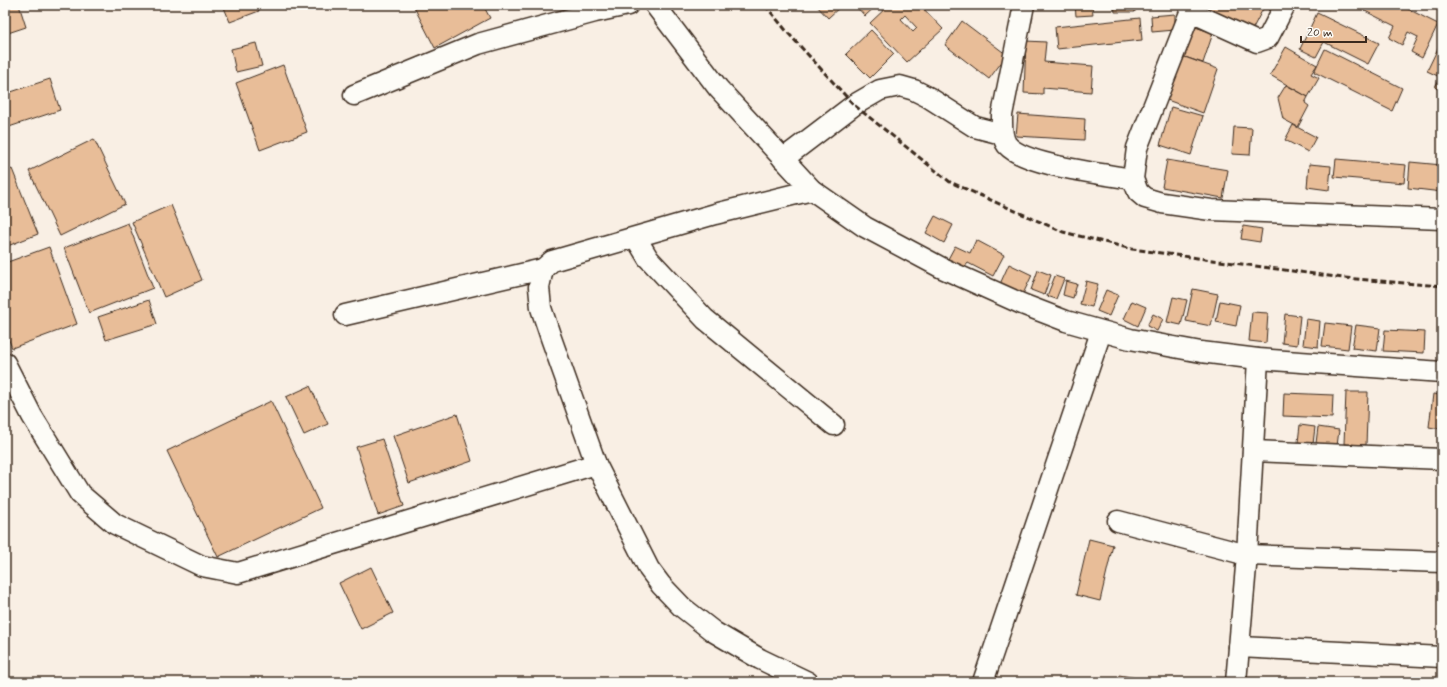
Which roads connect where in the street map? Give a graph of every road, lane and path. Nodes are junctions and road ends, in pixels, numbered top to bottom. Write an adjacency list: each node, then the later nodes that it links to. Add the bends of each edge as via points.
1 (628, 5): 6 (street, via 478,44)
2 (655, 5): 8 (street, via 718,88)
3 (1024, 5): 7 (street, via 1002,115)
4 (1285, 5): 5 (street, via 1268,38 1257,42)
5 (1192, 9): 9 (street, via 1137,148)
6 (354, 95)
7 (1002, 134): 8 (street, via 975,127 928,97 900,86 880,90 854,105); 9 (street, via 1007,145 1034,160)
8 (783, 159): 10 (street)
9 (1133, 179): 11 (street, via 1138,192 1145,198 1211,210)
10 (812, 190): 12 (street, via 716,214); 15 (street, via 865,227 942,268 1022,304)
11 (1442, 219)
12 (636, 238): 13 (street, via 552,261); 19 (street, via 648,258 705,319)
13 (543, 269): 14 (street); 22 (street, via 539,288 541,308)
14 (345, 315)
15 (1100, 332): 16 (street, via 1201,352); 29 (street)
16 (1258, 358): 18 (street); 20 (street)
17 (5, 363): 22 (street, via 32,416 80,494 115,524 202,566 238,573)
18 (1442, 372)
19 (834, 425)
20 (1254, 451): 21 (street); 24 (street)
21 (1442, 459)
22 (596, 464): 28 (street, via 649,569 682,607 714,632 760,659)
23 (1118, 521): 24 (street)
24 (1247, 555): 25 (street); 26 (street)
25 (1442, 562)
26 (1239, 648): 27 (street); 30 (street)
27 (1442, 656)
28 (808, 682)
29 (983, 682)
30 (1236, 682)

